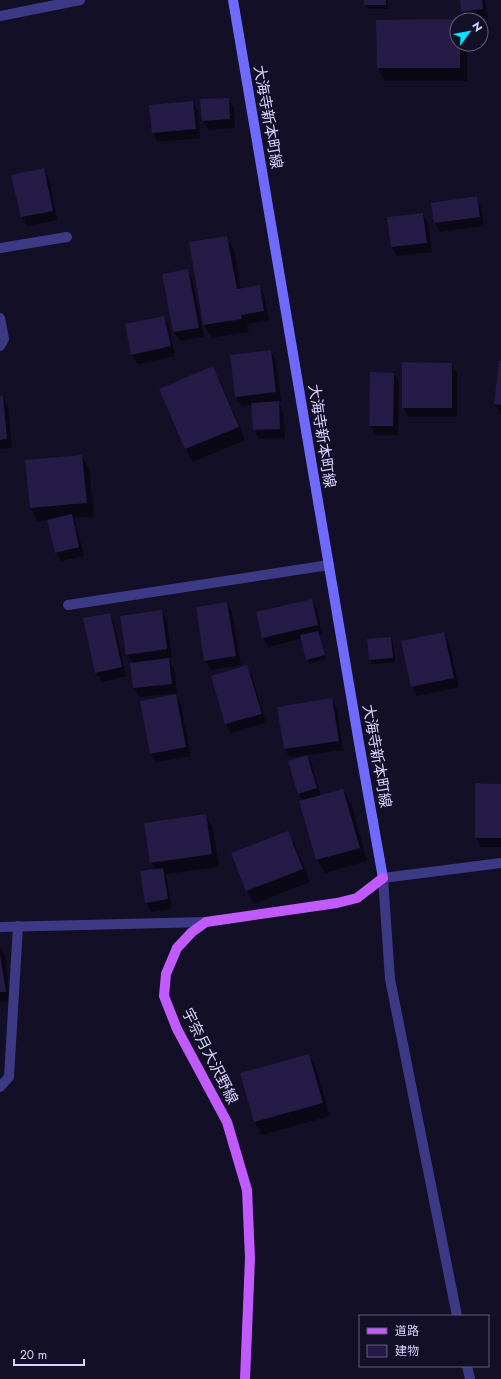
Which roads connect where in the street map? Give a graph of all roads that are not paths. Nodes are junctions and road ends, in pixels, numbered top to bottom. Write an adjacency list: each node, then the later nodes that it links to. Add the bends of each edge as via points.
1 (80, 0): 3 (street)
2 (232, 0): 8 (main road, 大海寺新本町線)
3 (0, 16)
4 (67, 237): 5 (street)
5 (0, 248)
6 (0, 318): 7 (street, via 4,339)
7 (0, 346)
8 (329, 565): 9 (street); 11 (main road, 大海寺新本町線)
9 (68, 605)
10 (501, 863): 11 (street)
11 (383, 878): 12 (main road, 宇奈月大沢野線, via 357,898 338,903); 16 (street, via 390,979)
12 (206, 922): 13 (street); 18 (main road, 宇奈月大沢野線, via 177,948 166,974 164,996 176,1029 227,1122 247,1190 250,1258)
13 (18, 926): 14 (street); 15 (street, via 10,1077)
14 (0, 927)
15 (0, 1087)
16 (458, 1315)
17 (468, 1367): 19 (street)
18 (245, 1379)
19 (470, 1379)

